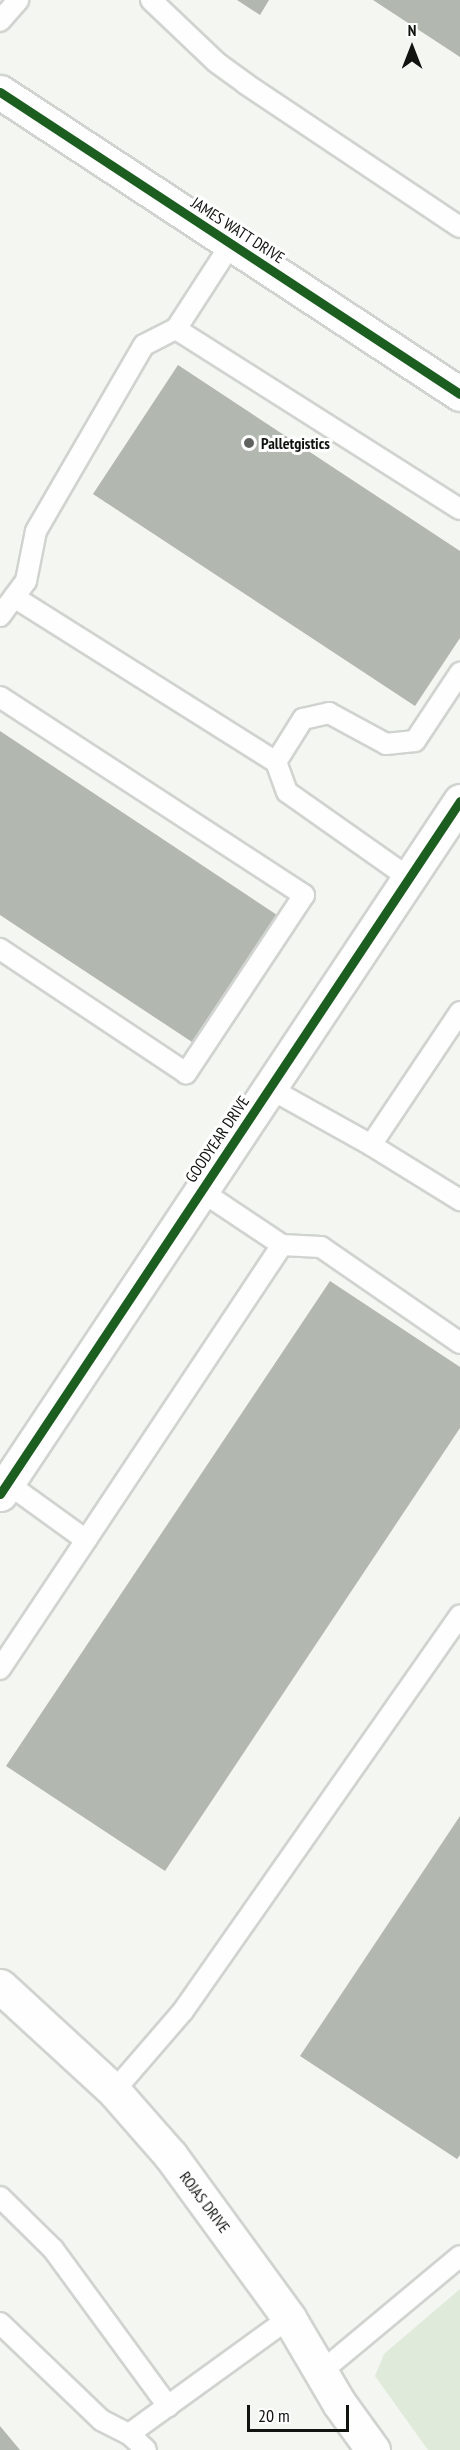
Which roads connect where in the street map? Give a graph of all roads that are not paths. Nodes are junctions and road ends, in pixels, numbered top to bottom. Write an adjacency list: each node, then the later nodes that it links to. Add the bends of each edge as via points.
1 (18, 0): 3 (lane)
2 (151, 0): 5 (lane, via 216,62)
3 (0, 21)
4 (0, 92): 6 (street, JAMES WATT DRIVE)
5 (460, 228)
6 (231, 244): 7 (lane); 8 (street, JAMES WATT DRIVE)
7 (176, 329): 9 (lane); 10 (lane, via 144,345 36,531 26,581)
8 (460, 394)
9 (460, 509)
10 (14, 597): 11 (lane); 14 (lane)
11 (0, 616)
12 (460, 673): 14 (lane, via 415,741 386,744 329,713 303,719)
13 (0, 697): 17 (lane, via 303,895 186,1073)
14 (276, 762): 16 (lane, via 287,792)
15 (460, 801): 16 (street, GOODYEAR DRIVE)
16 (409, 878): 19 (street, GOODYEAR DRIVE)
17 (0, 949)
18 (460, 1012): 20 (lane)
19 (269, 1088): 20 (lane); 21 (street, GOODYEAR DRIVE)
20 (370, 1145): 22 (lane)
21 (201, 1191): 23 (lane); 25 (street, GOODYEAR DRIVE)
22 (457, 1191)
23 (282, 1245): 24 (lane, via 321,1247); 26 (lane)
24 (460, 1343)
25 (4, 1488): 26 (lane)
26 (86, 1540): 28 (lane)
27 (460, 1615): 30 (lane, via 183,2011)
28 (0, 1670)
29 (0, 1986): 30 (street, ROJAS DRIVE)
30 (114, 2091): 33 (street, ROJAS DRIVE, via 171,2156)
31 (0, 2196): 36 (lane, via 53,2249)
32 (460, 2256): 35 (lane)
33 (289, 2318): 35 (street, ROJAS DRIVE); 36 (lane)
34 (0, 2323): 37 (lane, via 100,2420)
35 (321, 2372): 39 (street, ROJAS DRIVE)
36 (168, 2406): 37 (lane)
37 (129, 2434): 38 (lane)
38 (146, 2450)
39 (373, 2450)

